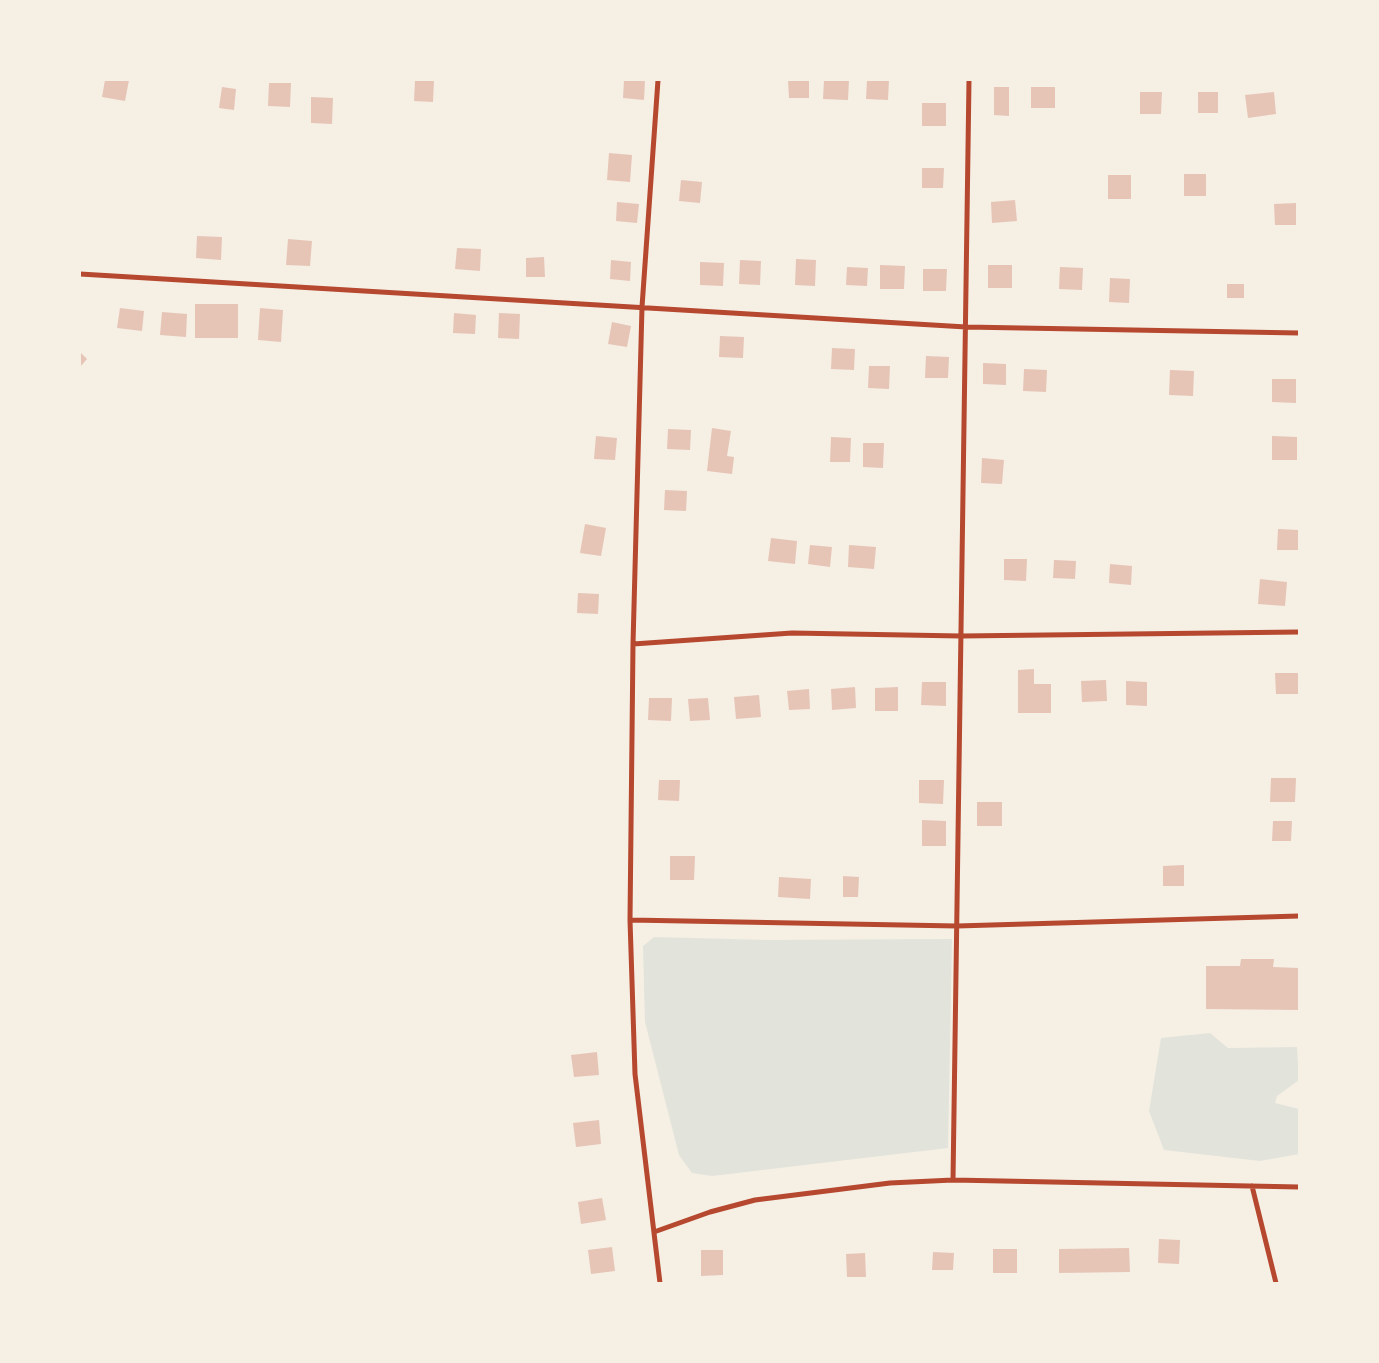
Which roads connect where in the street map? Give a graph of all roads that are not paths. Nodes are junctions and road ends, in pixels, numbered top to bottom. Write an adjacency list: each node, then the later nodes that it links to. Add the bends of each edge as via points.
1 (658, 80): 4 (street)
2 (969, 80): 5 (street)
3 (80, 274): 4 (street)
4 (642, 307): 5 (street); 9 (street)
5 (966, 327): 6 (street); 8 (street)
6 (1299, 333)
7 (1299, 632): 8 (street)
8 (961, 636): 9 (street, via 792,634); 12 (street)
9 (633, 644): 11 (street)
10 (1299, 916): 12 (street)
11 (630, 920): 12 (street); 16 (street, via 636,1074)
12 (957, 926): 13 (street)
13 (953, 1180): 14 (street); 16 (street, via 890,1183 755,1200)
14 (1252, 1186): 15 (street); 18 (street)
15 (1299, 1187)
16 (654, 1232): 17 (street)
17 (660, 1283)
18 (1276, 1283)

